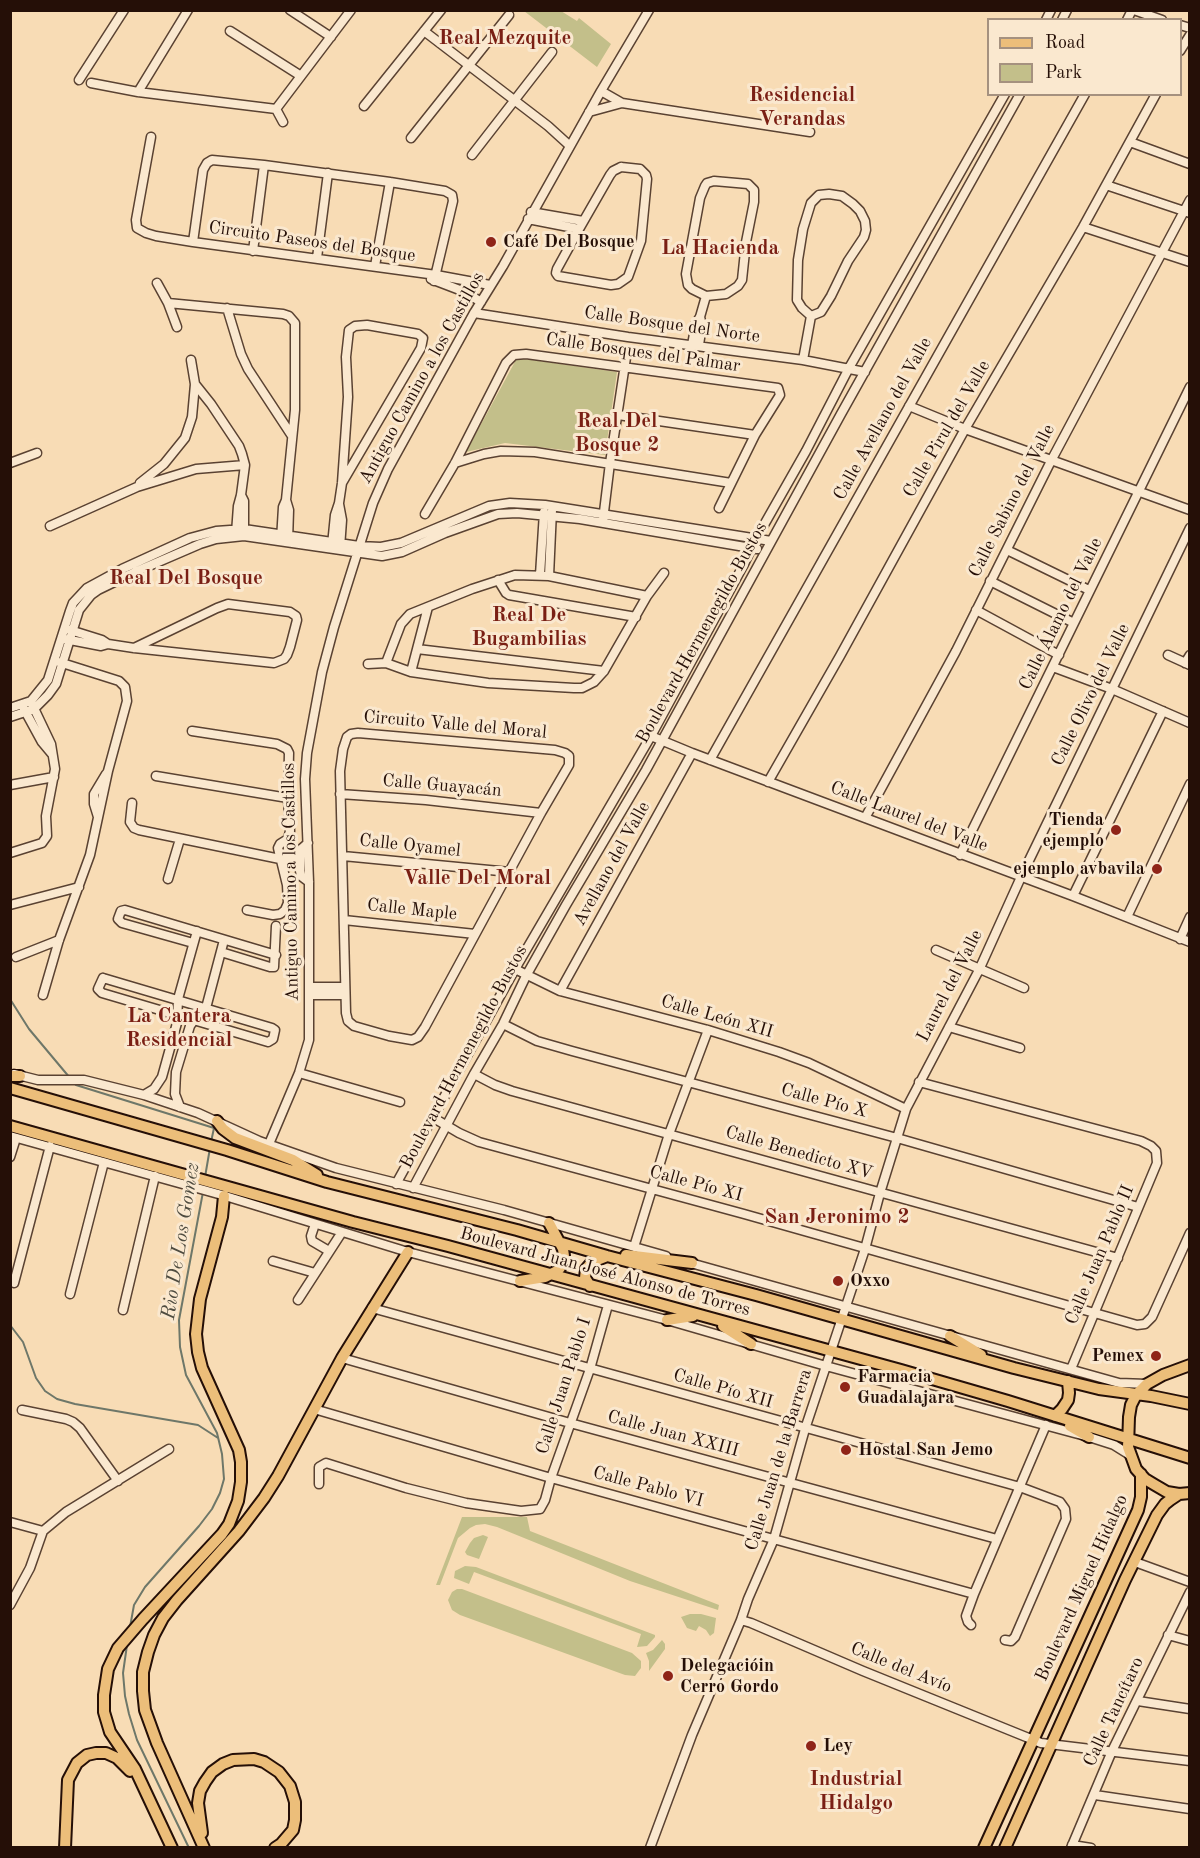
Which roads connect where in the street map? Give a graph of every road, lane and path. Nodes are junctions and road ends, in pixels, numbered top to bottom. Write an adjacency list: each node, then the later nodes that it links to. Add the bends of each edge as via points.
1 (124, 10): 18 (street)
2 (188, 10): 21 (street)
3 (290, 10): 13 (street)
4 (351, 10): 13 (street)
5 (441, 10): 11 (street)
6 (649, 10): 20 (street, Antiguo Camino a los Castillos)
7 (1133, 10): 9 (street)
8 (509, 15): 16 (street)
9 (1156, 18)
10 (230, 31): 17 (street)
11 (424, 31): 16 (street); 28 (street)
12 (1190, 35): 14 (street)
13 (331, 37): 17 (street)
14 (1182, 48)
15 (552, 52): 26 (street)
16 (469, 66): 26 (street); 34 (street)
17 (301, 76): 29 (street)
18 (79, 81)
19 (92, 83): 21 (street)
20 (601, 91): 27 (street); 30 (street, Antiguo Camino a los Castillos)
21 (138, 92): 29 (street)
22 (1004, 96): 69 (street, Boulevard Hermenegildo Bustos)
23 (1019, 96): 70 (street, Boulevard Hermenegildo Bustos)
24 (1084, 96): 73 (street, Calle Avellano del Valle)
25 (1155, 96): 35 (street, Calle Pirul del Valle)
26 (514, 101): 36 (street); 37 (street)
27 (622, 103): 30 (street); 32 (street)
28 (364, 106)
29 (276, 109): 31 (street)
30 (589, 112): 36 (street, Antiguo Camino a los Castillos)
31 (283, 122)
32 (810, 132)
33 (151, 137): 48 (street, Circuito Paseos del Bosque, via 137,228 156,236)
34 (411, 138)
35 (1130, 142): 38 (street); 42 (street, Calle Pirul del Valle)
36 (570, 146): 45 (street, Antiguo Camino a los Castillos)
37 (472, 154)
38 (1190, 164)
39 (264, 165): 40 (street); 48 (street, Circuito Paseos del Bosque, via 209,162 203,170); 49 (street)
40 (328, 173): 41 (street); 51 (street)
41 (390, 182): 53 (street); 54 (street, Circuito Paseos del Bosque, via 450,194 453,201)
42 (1106, 185): 44 (street); 47 (street, Calle Pirul del Valle)
43 (1190, 200): 44 (street, Calle Sabino del Valle)
44 (1187, 212): 50 (street, Calle Sabino del Valle)
45 (530, 216): 46 (street); 56 (street, Antiguo Camino a los Castillos)
46 (581, 225): 46 (street, via 613,171 631,167 646,175 641,241 628,277 611,285 556,275)
47 (1083, 227): 50 (street); 75 (street, Calle Pirul del Valle)
48 (193, 242): 49 (street, Circuito Paseos del Bosque)
49 (253, 251): 51 (street, Circuito Paseos del Bosque)
50 (1161, 252): 52 (street); 79 (street, Calle Sabino del Valle)
51 (317, 258): 53 (street, Circuito Paseos del Bosque)
52 (1190, 262)
53 (375, 266): 54 (street, Circuito Paseos del Bosque)
54 (432, 277): 56 (street, Circuito Paseos del Bosque); 58 (street, Circuito Paseos del Bosque)
55 (157, 283): 59 (street)
56 (490, 285): 58 (street, Antiguo Camino a los Castillos)
57 (706, 296): 57 (street, via 688,285 686,274 702,189 714,181 748,184 754,190 754,202 742,280 726,294); 64 (street)
58 (481, 302): 61 (street, Antiguo Camino a los Castillos)
59 (168, 303): 60 (street); 63 (street)
60 (227, 308): 77 (street, via 248,369); 77 (street, via 289,315 296,323)
61 (474, 313): 64 (street, Calle Bosque del Norte); 103 (street, Antiguo Camino a los Castillos, via 385,476)
62 (811, 316): 62 (street, via 821,312 866,230 860,211 842,196 819,195 811,204 803,229 797,300); 67 (street)
63 (177, 327)
64 (695, 345): 67 (street, Calle Bosque del Norte)
65 (627, 351): 68 (street)
66 (191, 360): 71 (street)
67 (803, 360): 69 (street, Calle Bosque del Norte)
68 (625, 368): 74 (street); 76 (street, Calle Bosques del Palmar, via 777,388 780,395); 81 (street, Calle Bosques del Palmar, via 514,355 506,363)
69 (849, 368): 70 (street, Calle Bosque del Norte); 98 (street, Boulevard Hermenegildo Bustos)
70 (865, 372): 99 (street, Boulevard Hermenegildo Bustos)
71 (195, 384): 83 (street, via 239,446); 86 (street, via 192,417 184,438 164,464)
72 (1190, 387): 87 (street, Calle Álamo del Valle)
73 (909, 406): 75 (street); 141 (street, Calle Avellano del Valle)
74 (618, 415): 76 (street); 82 (street)
75 (965, 429): 79 (street); 144 (street, Calle Pirul del Valle)
76 (755, 435): 85 (street)
77 (292, 436): 97 (street)
78 (37, 453): 80 (street)
79 (1051, 460): 87 (street); 104 (street, Calle Sabino del Valle)
80 (10, 463)
81 (455, 463): 82 (street, via 514,450); 91 (street)
82 (610, 463): 85 (street); 92 (street)
83 (245, 465): 86 (street, via 196,469); 95 (street)
84 (342, 483): 84 (street, via 349,330 359,325 418,334 423,338 421,348); 101 (street, via 334,515)
85 (731, 483): 88 (street)
86 (136, 487): 93 (street)
87 (1139, 493): 90 (street); 111 (street, Calle Álamo del Valle)
88 (719, 508)
89 (548, 510): 92 (street); 103 (street, via 510,503 489,506 382,556); 108 (street)
90 (1190, 510)
91 (425, 514)
92 (603, 519): 96 (street)
93 (50, 526)
94 (1190, 528): 131 (street, Calle Olivo del Valle)
95 (240, 533): 97 (street); 117 (street, via 216,531 190,538 102,579 73,603)
96 (704, 535): 98 (street); 100 (street)
97 (284, 539): 101 (street)
98 (756, 539): 99 (street); 102 (street, Boulevard Hermenegildo Bustos)
99 (771, 541): 105 (street, Boulevard Hermenegildo Bustos)
100 (730, 544): 102 (street); 106 (street, via 740,553)
101 (336, 547): 103 (street)
102 (752, 548): 105 (street); 106 (street, Boulevard Hermenegildo Bustos)
103 (358, 550): 153 (street, Antiguo Camino a los Castillos, via 322,672 307,753)
104 (1007, 550): 110 (street, Calle Sabino del Valle); 111 (street)
105 (766, 551): 139 (street, Boulevard Hermenegildo Bustos)
106 (743, 566): 138 (street, Boulevard Hermenegildo Bustos)
107 (664, 573): 112 (street)
108 (544, 575): 109 (street, via 515,575); 112 (street)
109 (498, 580): 113 (street); 115 (street, via 509,594)
110 (990, 581): 114 (street, Calle Sabino del Valle); 116 (street)
111 (1089, 590): 116 (street, Calle Álamo del Valle)
112 (647, 596): 115 (street)
113 (428, 607): 121 (street); 126 (street, via 403,620)
114 (976, 610): 123 (street); 151 (street, Calle Sabino del Valle)
115 (636, 617): 129 (street)
116 (1074, 623): 123 (street, Calle Álamo del Valle)
117 (69, 630): 118 (street); 119 (street)
118 (65, 639): 119 (street); 125 (street)
119 (108, 644): 120 (street)
120 (134, 648): 120 (street, via 274,663 287,654 297,620 290,612 228,604)
121 (417, 649): 129 (street); 130 (street)
122 (1168, 654): 124 (street)
123 (1059, 655): 128 (street, Calle Álamo del Valle)
124 (1188, 661)
125 (59, 662): 132 (street); 163 (street, via 115,679 125,687 127,701)
126 (386, 663): 127 (street); 130 (street)
127 (368, 664)
128 (1053, 667): 131 (street); 155 (street, Calle Álamo del Valle)
129 (604, 671): 130 (street, via 589,686 574,688 488,683)
130 (411, 672)
131 (1112, 689): 134 (street); 160 (street, Calle Olivo del Valle)
132 (28, 707): 133 (street); 135 (street); 143 (street, via 42,742 52,754)
133 (10, 708)
134 (1163, 711): 136 (street); 164 (street)
135 (10, 717)
136 (1190, 723)
137 (192, 731): 148 (street, via 277,744 287,749)
138 (651, 736): 139 (street, Calle Laurel del Valle); 182 (street, Boulevard Hermenegildo Bustos)
139 (662, 742): 140 (street, Calle Laurel del Valle); 184 (street, Boulevard Hermenegildo Bustos)
140 (692, 753): 141 (street, Calle Laurel del Valle); 188 (street, Avellano del Valle)
141 (710, 760): 144 (street, Calle Laurel del Valle)
142 (156, 776): 148 (street)
143 (54, 777): 146 (street); 154 (street, via 45,841)
144 (768, 782): 151 (street, Calle Laurel del Valle)
145 (1190, 784): 167 (street)
146 (10, 785)
147 (340, 794): 150 (street, Calle Guayacán); 150 (street, Circuito Valle del Moral, via 343,749 346,737 354,733 561,751 569,756 569,765); 156 (street, Circuito Valle del Moral)
148 (288, 798): 157 (street, via 290,835 279,846)
149 (132, 803): 152 (street, via 130,822 134,828)
150 (541, 813): 159 (street, Circuito Valle del Moral)
151 (865, 818): 155 (street, Calle Laurel del Valle)
152 (180, 838): 157 (street); 161 (street)
153 (308, 843): 158 (street, via 300,850); 162 (street, Antiguo Camino a los Castillos)
154 (10, 853)
155 (960, 855): 160 (street, Calle Laurel del Valle)
156 (343, 856): 159 (street, Calle Oyamel); 169 (street, Circuito Valle del Moral)
157 (280, 859): 158 (street); 166 (street, via 289,896 285,910 273,915)
158 (299, 859): 162 (street, via 301,876)
159 (510, 872): 172 (street, Circuito Valle del Moral)
160 (1021, 877): 164 (street, Calle Laurel del Valle); 183 (street, Laurel del Valle)
161 (168, 879)
162 (309, 882): 186 (street, Antiguo Camino a los Castillos)
163 (79, 886): 165 (street); 174 (street)
164 (1072, 896): 167 (street, Calle Laurel del Valle)
165 (10, 904)
166 (247, 910)
167 (1128, 917): 173 (street, Calle Laurel del Valle)
168 (1190, 917): 173 (street)
169 (345, 920): 172 (street, Calle Maple); 187 (street, Circuito Valle del Moral)
170 (276, 926): 180 (street)
171 (197, 931): 175 (street); 177 (street); 177 (street, via 125,910 118,919)
172 (476, 934): 187 (street, Circuito Valle del Moral, via 416,1038 405,1040 354,1026 347,1018)
173 (1180, 939): 176 (street, Calle Laurel del Valle)
174 (59, 940): 181 (street); 189 (street)
175 (224, 940): 179 (street); 180 (street)
176 (1190, 942)
177 (193, 944): 190 (street)
178 (936, 950): 183 (street)
179 (221, 952): 180 (street, via 270,967 274,967); 191 (street)
180 (276, 955)
181 (16, 957)
182 (515, 969): 184 (street, Calle León XII); 208 (street, Boulevard Hermenegildo Bustos)
183 (979, 970): 185 (street); 195 (street, Laurel del Valle)
184 (526, 976): 188 (street, Calle León XII); 194 (street, Boulevard Hermenegildo Bustos)
185 (1024, 988)
186 (309, 991): 187 (street); 198 (street, Antiguo Camino a los Castillos, via 309,1040)
187 (345, 991)
188 (560, 991): 196 (street, Calle León XII)
189 (43, 995)
190 (178, 999): 191 (street); 192 (street); 192 (street, via 106,979 101,980 98,989)
191 (206, 1008): 193 (street); 193 (street, via 272,1028 273,1040 268,1042)
192 (176, 1014): 193 (street); 204 (street, via 162,1077)
193 (194, 1020): 206 (street, via 174,1081)
194 (503, 1024): 199 (street, Boulevard Hermenegildo Bustos); 201 (street, Calle Pío X, via 537,1041)
195 (949, 1027): 197 (street); 202 (street, Laurel del Valle)
196 (708, 1030): 201 (street); 207 (street, Calle León XII, via 794,1057)
197 (1020, 1048)
198 (299, 1073): 205 (street); 215 (street, Antiguo Camino a los Castillos)
199 (474, 1074): 210 (street, Boulevard Hermenegildo Bustos); 212 (street, Calle Benedicto XV, via 512,1091)
200 (14, 1075): 204 (street, Boulevard Juan José Alonso de Torres, via 38,1080 84,1080)
201 (689, 1082): 212 (street); 214 (street, Calle Pío X)
202 (919, 1082): 207 (street, Laurel del Valle); 227 (street, Calle Juan Pablo II, via 1141,1141 1154,1148 1157,1163)
203 (10, 1089): 221 (main road, Boulevard Juan José Alonso de Torres)
204 (144, 1095): 206 (street, Boulevard Juan José Alonso de Torres)
205 (400, 1102)
206 (180, 1107): 209 (street, Boulevard Juan José Alonso de Torres)
207 (906, 1109): 214 (street, Calle Juan de la Barrera)
208 (432, 1117): 210 (street, Calle Pío XI); 222 (street, Boulevard Hermenegildo Bustos)
209 (217, 1121): 215 (street, Boulevard Juan José Alonso de Torres); 221 (main road, via 235,1138 298,1163)
210 (445, 1125): 223 (street, Boulevard Hermenegildo Bustos); 224 (street, Calle Pío XI, via 479,1142)
211 (10, 1126): 220 (main road, Boulevard Juan José Alonso de Torres)
212 (669, 1134): 224 (street); 226 (street, Calle Benedicto XV)
213 (13, 1137): 216 (street, Boulevard Juan José Alonso de Torres); 217 (street)
214 (897, 1138): 226 (street, Calle Juan de la Barrera); 227 (street, Calle Pío X)
215 (269, 1144): 222 (street, Boulevard Juan José Alonso de Torres)
216 (50, 1146): 218 (street, Boulevard Juan José Alonso de Torres); 244 (street)
217 (10, 1157)
218 (104, 1162): 219 (street, Boulevard Juan José Alonso de Torres); 246 (street)
219 (155, 1176): 220 (street, Boulevard Juan José Alonso de Torres); 251 (street)
220 (192, 1182): 225 (main road, Boulevard Juan José Alonso de Torres)
221 (327, 1182): 232 (main road, Boulevard Juan José Alonso de Torres)
222 (396, 1184): 223 (street, Boulevard Juan José Alonso de Torres)
223 (413, 1188): 228 (street, Boulevard Juan José Alonso de Torres)
224 (652, 1189): 233 (street); 234 (street, Calle Pío XI)
225 (225, 1193): 229 (street, Boulevard Juan José Alonso de Torres); 242 (main road, Boulevard Juan José Alonso de Torres, via 353,1222); 308 (main road, via 200,1299 196,1334 202,1368 239,1450 238,1501 229,1524 204,1555 118,1648 104,1686 106,1722)
226 (880, 1193): 234 (street, Calle Juan de la Barrera); 238 (street, Calle Benedicto XV)
227 (1138, 1207): 238 (street, Calle Juan Pablo II)
228 (549, 1223): 232 (main road); 233 (street, Boulevard Juan José Alonso de Torres)
229 (315, 1224): 230 (street, Boulevard Juan José Alonso de Torres); 235 (street, via 312,1241)
230 (342, 1232): 235 (street); 236 (street, Boulevard Juan José Alonso de Torres)
231 (1190, 1233): 252 (street, Calle Pío XI, via 1148,1322 1132,1324)
232 (560, 1243): 237 (main road, Boulevard Juan José Alonso de Torres); 242 (main road, via 564,1252 561,1264)
233 (634, 1247): 240 (street, Boulevard Juan José Alonso de Torres)
234 (865, 1249): 249 (street, Calle Juan de la Barrera); 252 (street, Calle Pío XI)
235 (330, 1251): 241 (street)
236 (408, 1252): 243 (street, Boulevard Juan José Alonso de Torres); 250 (main road)
237 (607, 1256): 240 (main road); 245 (main road, via 586,1269 585,1278); 255 (main road, Boulevard Juan José Alonso de Torres)
238 (1118, 1258): 252 (street, Calle Juan Pablo II)
239 (273, 1262): 241 (street)
240 (692, 1263): 249 (street, Boulevard Juan José Alonso de Torres)
241 (315, 1274): 247 (street)
242 (551, 1275): 243 (main road); 245 (main road, Boulevard Juan José Alonso de Torres)
243 (520, 1281): 248 (street, Boulevard Juan José Alonso de Torres)
244 (14, 1283)
245 (590, 1286): 253 (main road, Boulevard Juan José Alonso de Torres)
246 (70, 1294)
247 (298, 1300)
248 (608, 1305): 256 (street, Boulevard Juan José Alonso de Torres); 264 (street, Calle Juan Pablo I)
249 (846, 1306): 255 (street, Calle Juan de la Barrera); 257 (street, Boulevard Juan José Alonso de Torres)
250 (372, 1308): 260 (main road); 264 (street, Calle Pío XII)
251 (123, 1310)
252 (1093, 1312): 265 (street, Calle Juan Pablo II)
253 (697, 1315): 254 (main road, Boulevard Juan José Alonso de Torres); 256 (main road)
254 (712, 1319): 258 (main road); 259 (main road, Boulevard Juan José Alonso de Torres)
255 (842, 1319): 259 (street, Calle Juan de la Barrera); 261 (main road, Boulevard Juan José Alonso de Torres)
256 (667, 1320): 258 (street, Boulevard Juan José Alonso de Torres)
257 (950, 1336): 261 (main road); 265 (street, Boulevard Juan José Alonso de Torres)
258 (751, 1344): 262 (street, Boulevard Juan José Alonso de Torres)
259 (831, 1351): 262 (street, Calle Juan de la Barrera); 272 (main road, Boulevard Juan José Alonso de Torres)
260 (342, 1358): 270 (main road); 273 (street, Calle Juan XXIII)
261 (992, 1361): 266 (main road, Boulevard Juan José Alonso de Torres)
262 (826, 1366): 274 (street, Boulevard Juan José Alonso de Torres); 275 (street, Calle Juan de la Barrera)
263 (1186, 1368): 267 (main road)
264 (590, 1369): 273 (street, Calle Juan Pablo I); 275 (street, Calle Pío XII)
265 (1071, 1369): 267 (street, Boulevard Juan José Alonso de Torres, via 1119,1383)
266 (1068, 1381): 268 (main road, Boulevard Juan José Alonso de Torres); 272 (main road, via 1068,1400)
267 (1147, 1384): 268 (main road)
268 (1136, 1395): 269 (main road, Boulevard Juan José Alonso de Torres); 277 (main road, Boulevard Miguel Hidalgo)
269 (1190, 1404)
270 (314, 1409): 282 (street, Calle Pablo VI); 311 (main road, via 264,1498 163,1618 148,1652 142,1691 145,1710)
271 (22, 1410): 283 (street, via 73,1422)
272 (1055, 1416): 276 (main road); 277 (main road, Boulevard Juan José Alonso de Torres)
273 (570, 1423): 282 (street, Calle Juan Pablo I); 284 (street, Calle Juan XXIII)
274 (1046, 1425): 276 (street, Boulevard Juan José Alonso de Torres); 286 (street)
275 (805, 1429): 284 (street, Calle Juan de la Barrera); 286 (street, Calle Pío XII)
276 (1089, 1437): 279 (street, Boulevard Juan José Alonso de Torres)
277 (1127, 1439): 279 (main road, Boulevard Miguel Hidalgo); 280 (main road, Boulevard Juan José Alonso de Torres)
278 (169, 1449): 283 (street)
279 (1130, 1455): 281 (main road, Boulevard Miguel Hidalgo)
280 (1190, 1458)
281 (1141, 1474): 287 (main road, via 1167,1492); 304 (main road, Boulevard Miguel Hidalgo, via 1138,1510)
282 (551, 1478): 285 (street, Calle Juan Pablo I, via 540,1509 530,1511 466,1503 328,1463 320,1467); 290 (street, Calle Pablo VI)
283 (118, 1481): 289 (street, via 66,1512)
284 (789, 1482): 290 (street, Calle Juan de la Barrera); 291 (street, Calle Juan XXIII)
285 (319, 1484)
286 (1020, 1487): 291 (street); 300 (street, Calle Pío XII, via 1060,1502 1066,1518 1015,1637)
287 (1184, 1493): 292 (main road, Boulevard Miguel Hidalgo, via 1160,1509)
288 (10, 1522): 289 (street)
289 (43, 1531): 296 (street, via 30,1568)
290 (774, 1539): 295 (street, Calle Pablo VI); 297 (street, Calle Juan de la Barrera)
291 (996, 1539): 295 (street)
292 (1135, 1562): 293 (street); 305 (main road, Boulevard Miguel Hidalgo)
293 (1190, 1582)
294 (1190, 1593): 299 (street, Calle Tancítaro)
295 (974, 1594): 298 (street, via 966,1616)
296 (10, 1605)
297 (741, 1620): 304 (street, Calle del Avío); 316 (street, Calle Juan de la Barrera, via 692,1735)
298 (971, 1625)
299 (1168, 1635): 301 (street); 302 (street, Calle Tancítaro)
300 (1005, 1640)
301 (1190, 1641)
302 (1138, 1701): 303 (street); 306 (street, Calle Tancítaro)
303 (1190, 1709)
304 (1033, 1739): 305 (street, Calle del Avío); 317 (main road, Boulevard Miguel Hidalgo)
305 (1051, 1744): 306 (street, Calle del Avío); 318 (main road, Boulevard Miguel Hidalgo)
306 (1112, 1751): 307 (street, Calle del Avío); 309 (street, Calle Tancítaro)
307 (1190, 1761)
308 (148, 1795): 313 (main road, via 117,1758 101,1753 84,1757 68,1780); 314 (main road)
309 (1095, 1795): 310 (street); 312 (street, Calle Tancítaro)
310 (1190, 1809)
311 (204, 1846): 315 (main road, via 198,1803 205,1782 223,1764 254,1759 279,1772 290,1786 295,1802 292,1830)
312 (1071, 1846): 319 (street)
313 (65, 1848)
314 (172, 1848)
315 (275, 1848)
316 (651, 1848)
317 (984, 1848)
318 (1005, 1848)
319 (1090, 1848)

